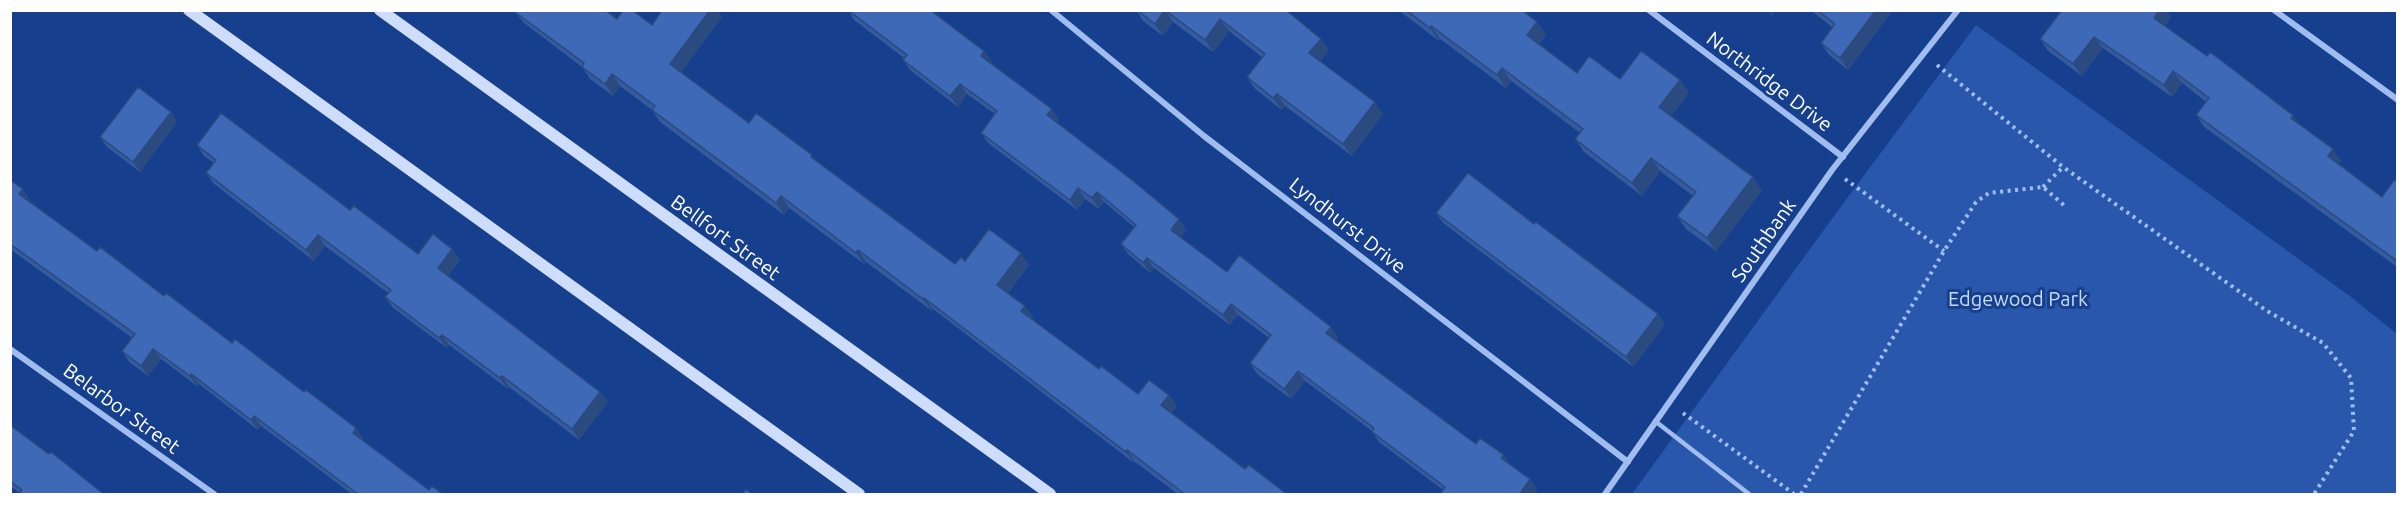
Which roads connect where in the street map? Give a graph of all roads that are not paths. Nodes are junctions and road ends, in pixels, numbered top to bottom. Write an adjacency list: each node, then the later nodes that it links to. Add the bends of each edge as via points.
1 (189, 10): 13 (main road)
2 (380, 10): 14 (main road, Bellfort Street)
3 (1051, 10): 11 (street, Lyndhurst Drive, via 1204,136)
4 (1649, 10): 8 (street, Northridge Drive)
5 (1958, 10): 8 (street, Southbank)
6 (2274, 10): 7 (street)
7 (2397, 100)
8 (1843, 157): 10 (street, Southbank)
9 (10, 349): 12 (street, Belarbor Street)
10 (1655, 422): 11 (street, Southbank); 16 (lane)
11 (1628, 462): 15 (street, Southbank)
12 (214, 495)
13 (859, 495)
14 (1050, 495)
15 (1605, 495)
16 (1749, 495)

